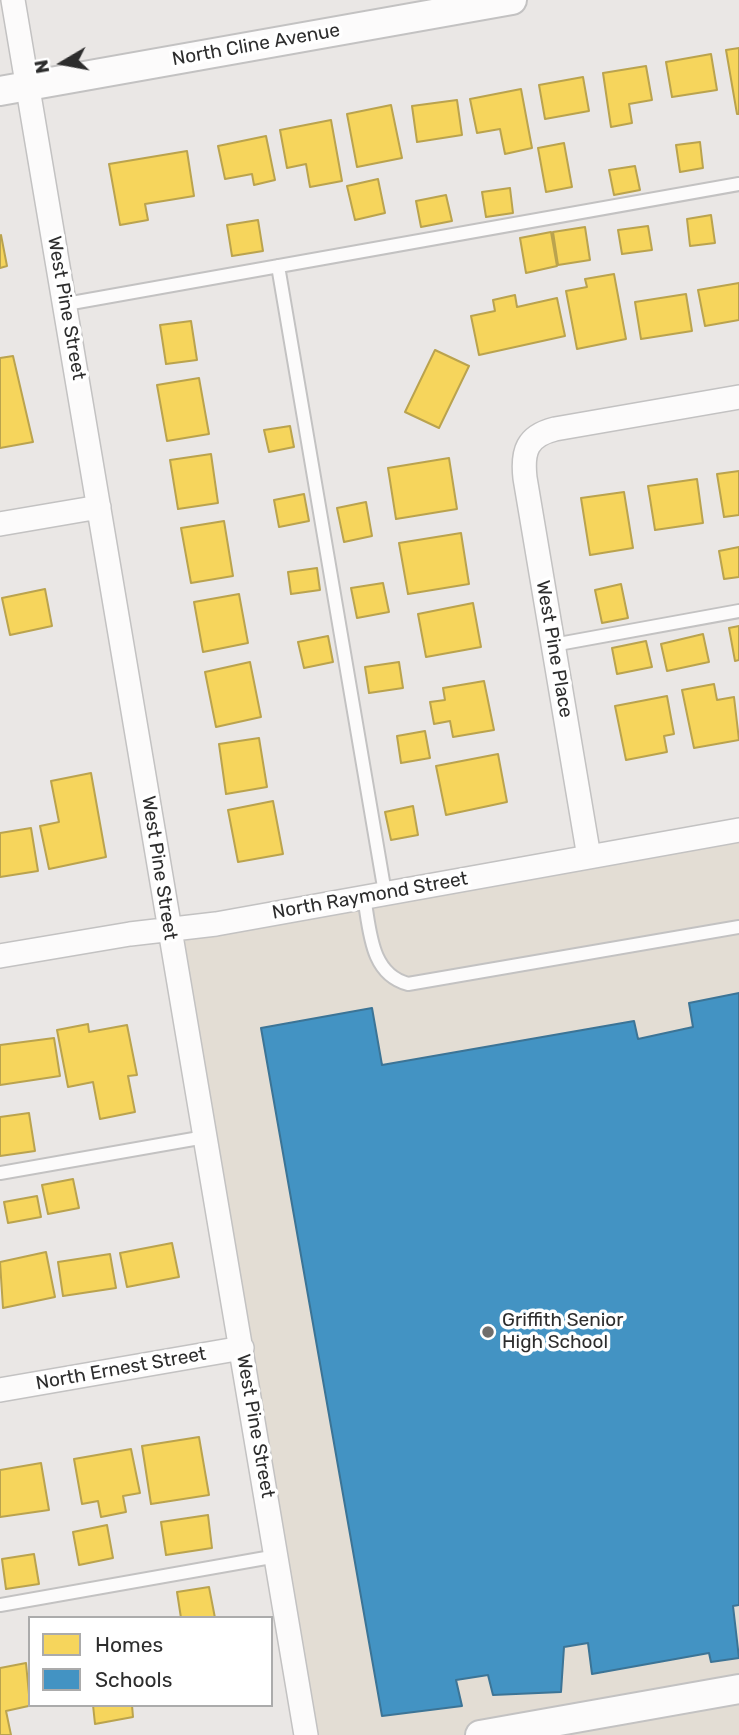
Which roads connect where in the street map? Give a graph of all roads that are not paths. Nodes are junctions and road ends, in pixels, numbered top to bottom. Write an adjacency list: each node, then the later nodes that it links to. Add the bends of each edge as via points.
1 (13, 0): 3 (street, West Pine Street)
2 (512, 0): 3 (street, North Cline Avenue)
3 (28, 86): 4 (street, North Cline Avenue); 7 (street, West Pine Street)
4 (0, 91)
5 (739, 184): 6 (lane)
6 (278, 266): 7 (lane); 15 (lane)
7 (66, 304): 9 (street, West Pine Street)
8 (739, 397): 12 (street, West Pine Place, via 555,429 529,442 525,478)
9 (99, 507): 10 (street); 17 (street, West Pine Street)
10 (0, 524)
11 (739, 611): 12 (lane)
12 (553, 645): 14 (street, West Pine Place)
13 (739, 830): 14 (street, North Raymond Street)
14 (589, 857): 15 (street, North Raymond Street)
15 (375, 895): 16 (lane, via 373,946 380,966 408,984); 17 (street, North Raymond Street)
16 (739, 927)
17 (170, 930): 18 (street, North Raymond Street); 19 (street, West Pine Street)
18 (0, 956)
19 (205, 1137): 20 (lane); 21 (street, West Pine Street)
20 (0, 1173)
21 (242, 1348): 22 (street, North Ernest Street); 23 (street, West Pine Street)
22 (0, 1390)
23 (277, 1556): 24 (lane); 26 (street, West Pine Street)
24 (0, 1605)
25 (739, 1689): 27 (street)
26 (306, 1735)
27 (480, 1735)

